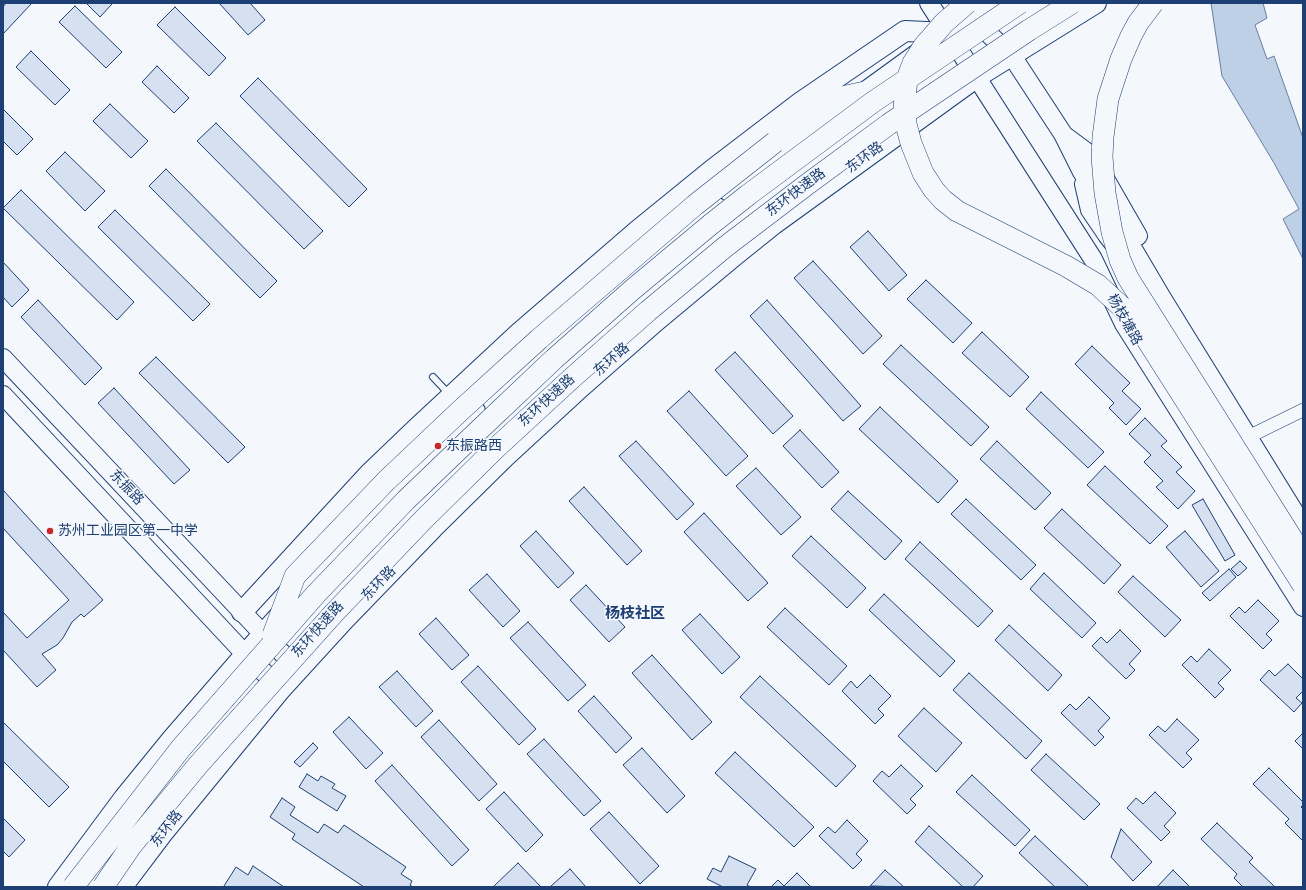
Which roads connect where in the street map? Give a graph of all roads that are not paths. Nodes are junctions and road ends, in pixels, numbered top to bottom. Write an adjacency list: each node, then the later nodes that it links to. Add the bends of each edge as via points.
1 (929, 3): 8 (main road, 杨枝塘路)
2 (992, 3): 7 (main road)
3 (1020, 3): 28 (highway, 东环快速路, bridge, via 873,102 790,163 632,290 548,365 406,500 316,594)
4 (1072, 3): 32 (highway, 东环快速路, bridge, via 889,124 805,186 725,247 572,378 424,519 334,613 199,764)
5 (1096, 3): 9 (main road, 东环路)
6 (1153, 3): 24 (highway, bridge, via 1138,23 1120,59 1108,99 1102,156 1112,232 1128,278)
7 (966, 8): 8 (main road); 9 (main road); 25 (highway, bridge, via 944,23 924,46 917,55 907,79 904,108 906,124 910,143 923,173 934,190 957,211 1066,266 1098,285 1124,309 1137,324)
8 (948, 32): 10 (main road, 杨枝塘路); 11 (main road); 17 (main road, via 905,31 801,102 637,231 519,333)
9 (1012, 56): 10 (main road, 东环路); 12 (main road)
10 (977, 77): 26 (main road, 杨枝塘路, via 1093,259 1124,324); 30 (main road, 东环路, via 774,224 656,321 500,462 344,620)
11 (864, 92): 19 (main road, via 700,213 543,347); 28 (highway, bridge, via 837,98 775,142 695,205 461,410 386,482 295,576)
12 (1063, 134): 13 (main road, via 1082,172 1126,237); 13 (main road, via 1092,156 1151,260)
13 (1156, 288): 20 (main road)
14 (3, 358): 27 (main road, 东振路)
15 (433, 377): 17 (lane)
16 (3, 395): 29 (main road, 东振路)
17 (451, 396): 19 (main road, via 464,410); 22 (main road, via 369,474)
18 (1303, 410): 20 (street)
19 (464, 421): 21 (main road)
20 (1248, 437): 23 (main road)
21 (394, 490): 22 (main road, via 377,500 365,502); 28 (main road)
22 (348, 498): 27 (main road)
23 (1303, 526)
24 (1303, 556)
25 (1303, 585)
26 (1303, 607)
27 (242, 612): 28 (main road, 东振路)
28 (265, 641): 29 (main road); 30 (main road, 东振路); 34 (highway, 东环快速路, bridge)
29 (245, 654): 31 (main road, 东振路); 33 (main road, via 124,798)
30 (299, 670): 31 (main road, 东环路)
31 (281, 689): 37 (main road, 东环路)
32 (131, 846): 35 (highway, 东环快速路, bridge); 36 (highway, bridge)
33 (58, 887)
34 (73, 887)
35 (103, 887)
36 (112, 887)
37 (122, 887)

